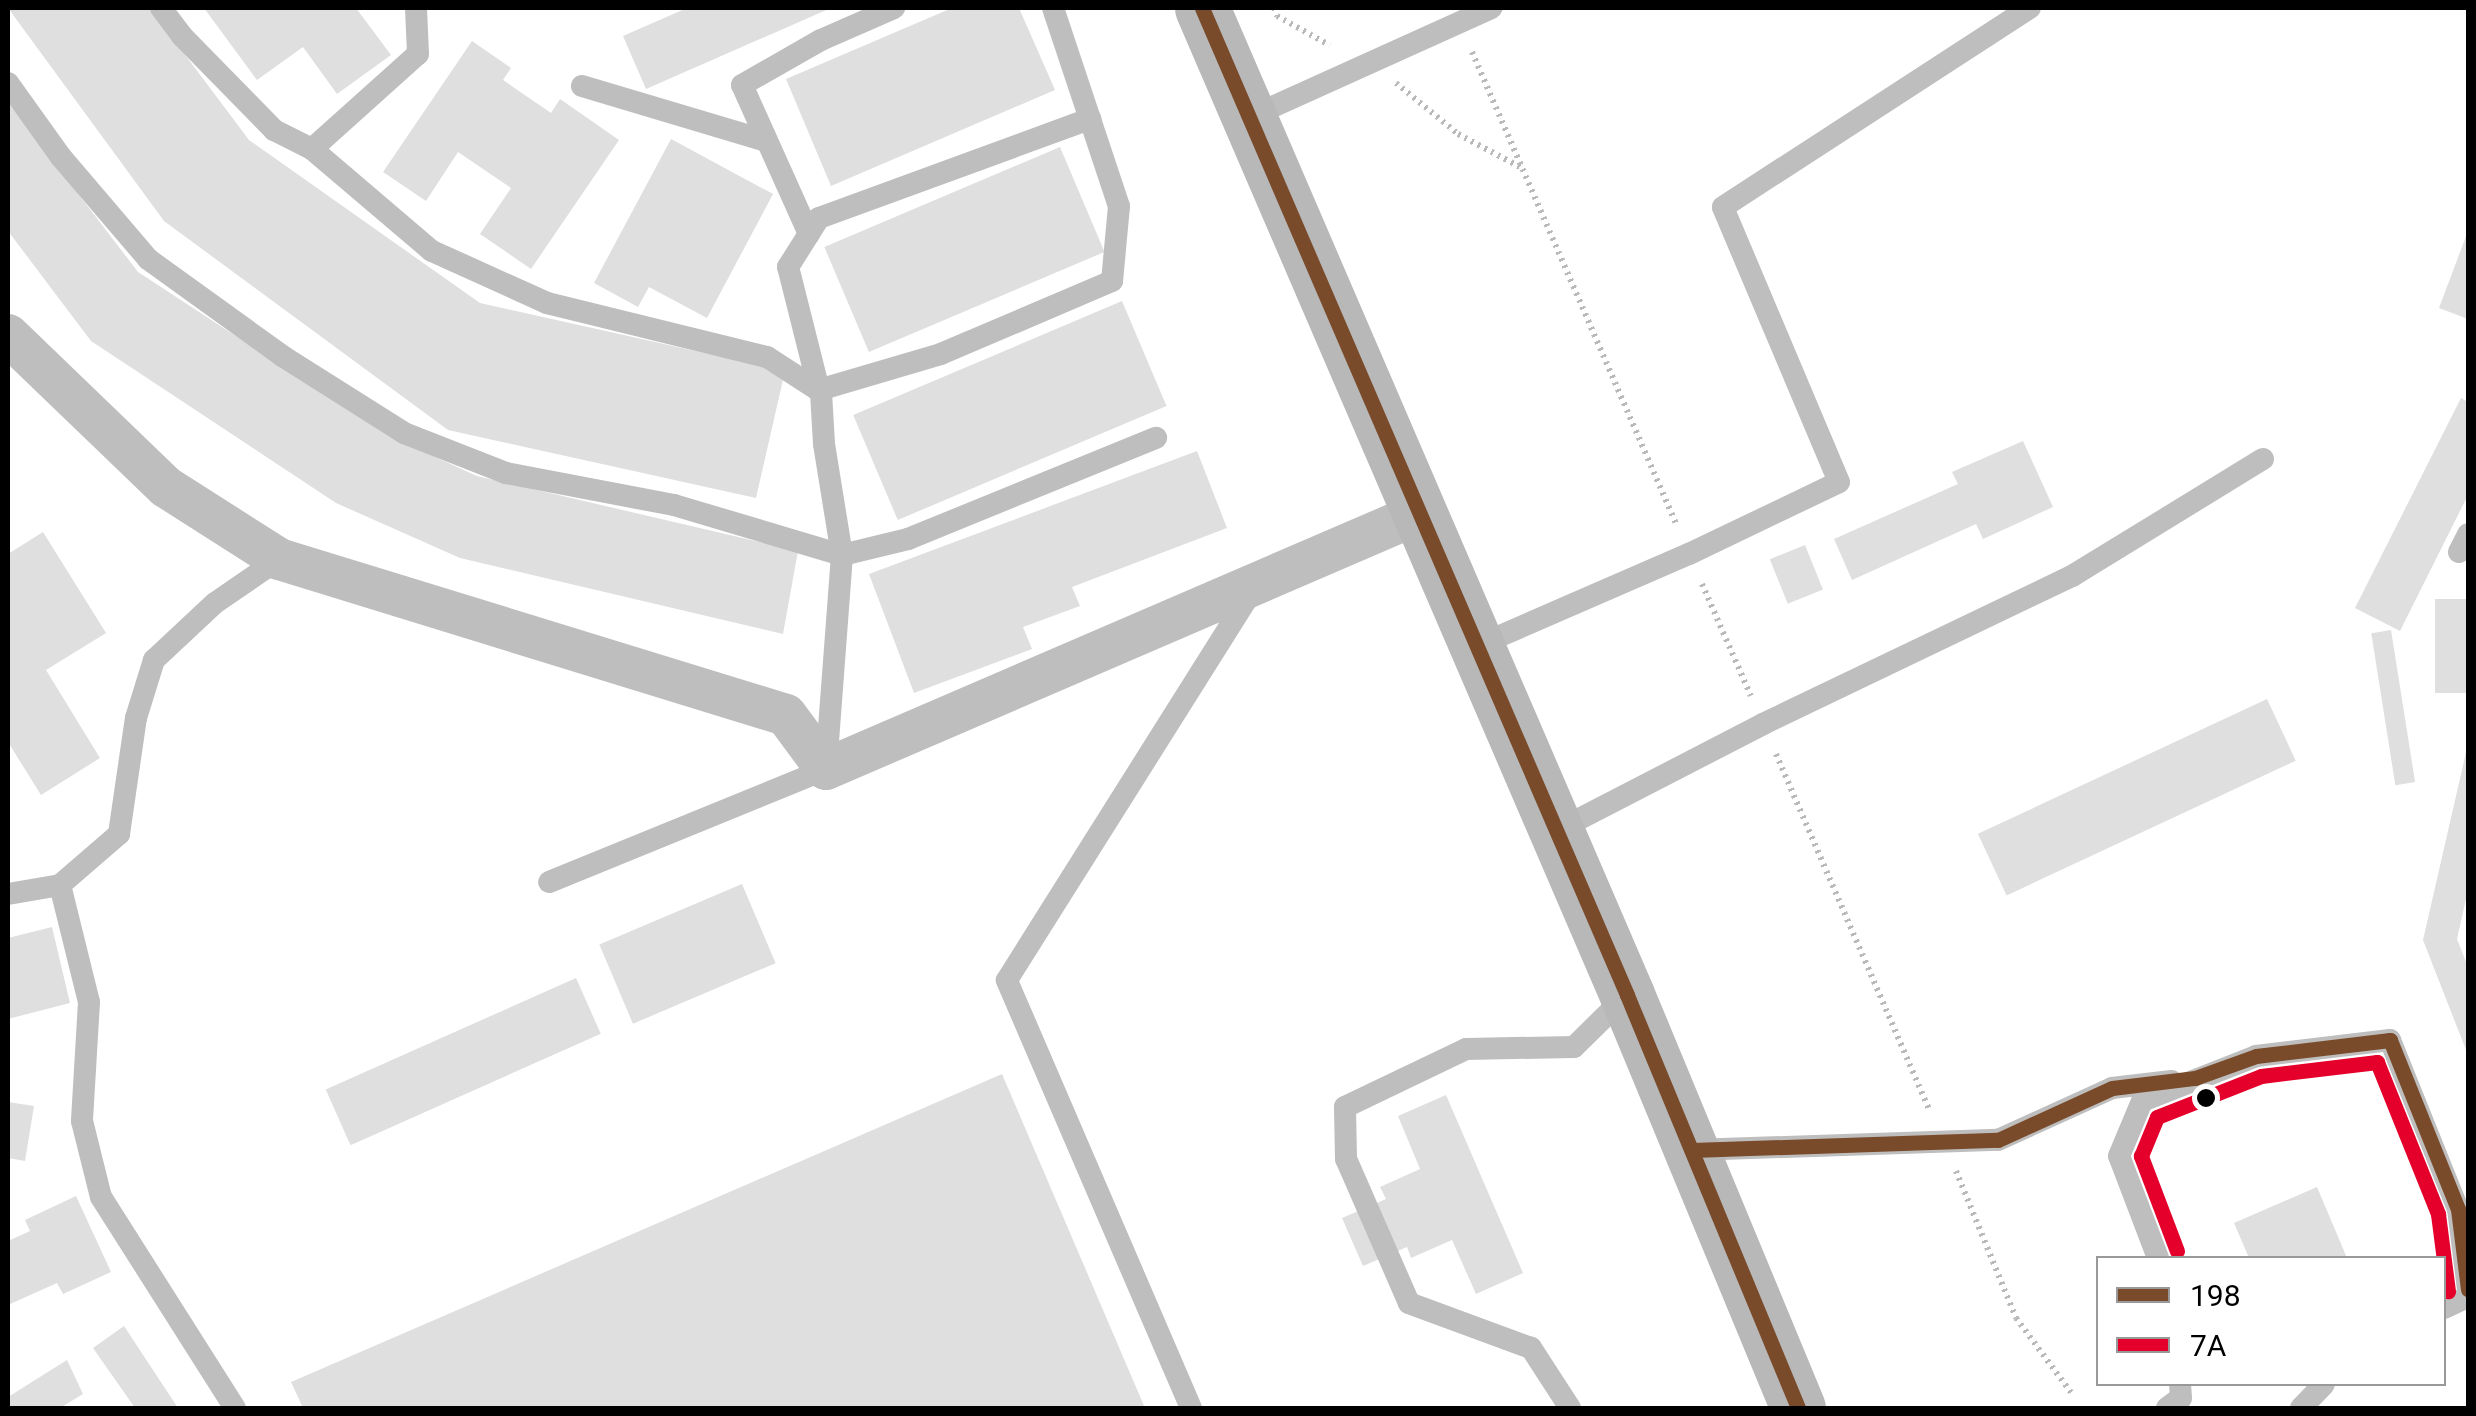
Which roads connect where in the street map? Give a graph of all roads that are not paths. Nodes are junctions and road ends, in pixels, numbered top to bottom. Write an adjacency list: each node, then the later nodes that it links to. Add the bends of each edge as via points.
1 (160, 8): 13 (lane, via 274,130)
2 (416, 8): 13 (lane, via 418,54)
3 (894, 8): 12 (lane, via 742,85)
4 (1053, 8): 11 (lane)
5 (1202, 8): 10 (street)
6 (1491, 8): 10 (lane)
7 (2030, 8): 23 (lane, via 1723,208 1839,482)
8 (8, 83): 20 (lane, via 148,259 404,434 506,473 674,505)
9 (582, 86): 12 (lane)
10 (1250, 117): 19 (street)
11 (1090, 118): 14 (lane, via 819,218); 16 (lane, via 1119,206 1112,281 940,354)
12 (767, 140): 14 (lane)
13 (312, 150): 16 (lane, via 432,252 547,303 767,356)
14 (809, 234): 16 (lane, via 788,267)
15 (8, 335): 21 (street, via 166,487)
16 (819, 390): 20 (lane)
17 (1156, 438): 20 (lane, via 908,539)
18 (2263, 459): 25 (lane, via 2072,576)
19 (1420, 513): 22 (street); 23 (street)
20 (842, 555): 24 (lane)
21 (279, 559): 24 (street, via 786,715); 27 (lane, via 215,604 154,660 136,718 120,834)
22 (1256, 584): 24 (street); 37 (lane, via 1007,980)
23 (1477, 646): 25 (street)
24 (826, 770): 26 (lane)
25 (1556, 830): 29 (street)
26 (548, 882)
27 (60, 886): 28 (lane); 36 (lane, via 89,1002 82,1121 101,1197)
28 (8, 894)
29 (1627, 995): 31 (street); 38 (lane, via 1574,1047 1466,1049 1345,1107 1346,1160 1408,1303 1531,1348)
30 (2195, 1078): 31 (lane, via 2112,1088 1998,1140); 32 (lane, via 2142,1101 2120,1156); 33 (lane, via 2256,1056 2390,1040 2458,1208)
31 (1692, 1150): 39 (street)
32 (2157, 1256)
33 (2468, 1289)
34 (2180, 1386): 40 (lane, via 2181,1398)
35 (2322, 1386): 41 (lane)
36 (236, 1408)
37 (1191, 1408)
38 (1570, 1408)
39 (1798, 1408)
40 (2167, 1408)
41 (2301, 1408)

